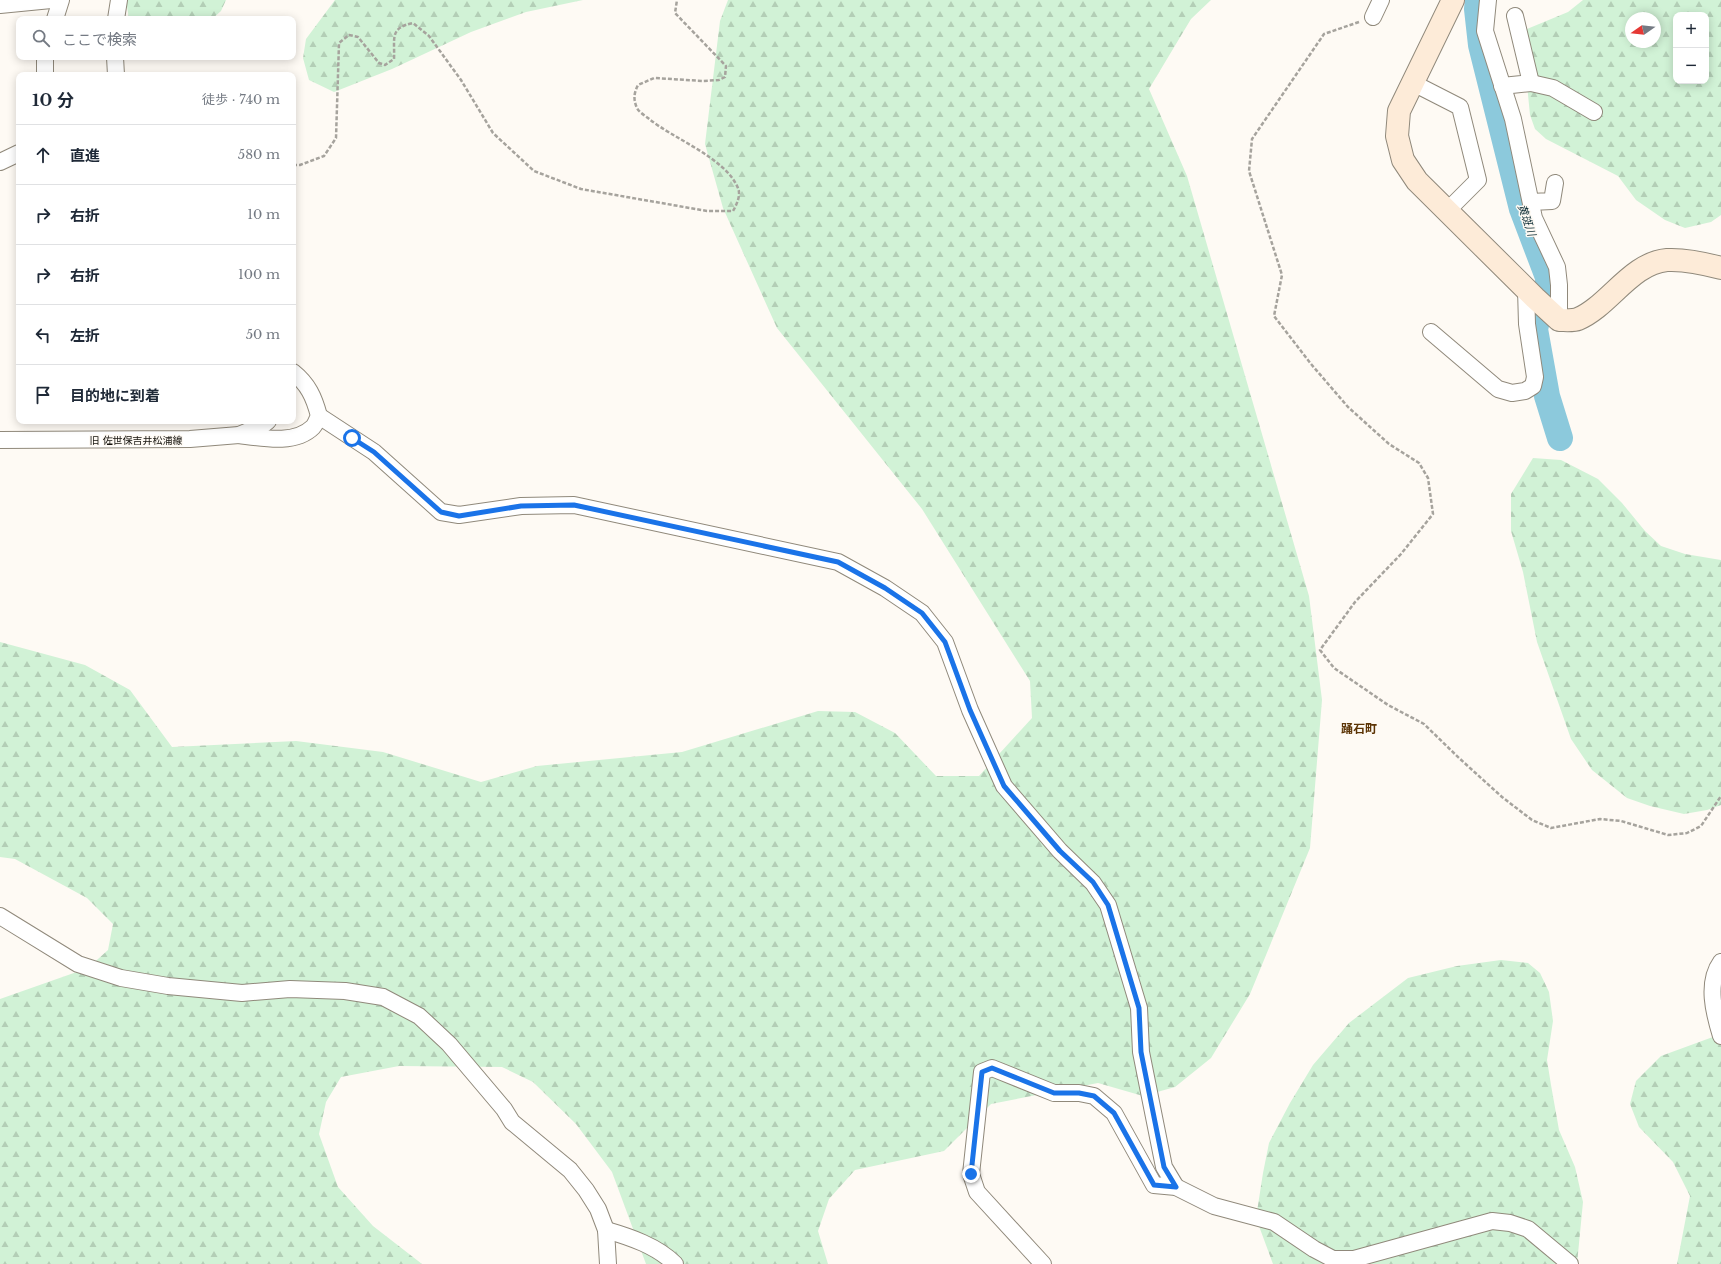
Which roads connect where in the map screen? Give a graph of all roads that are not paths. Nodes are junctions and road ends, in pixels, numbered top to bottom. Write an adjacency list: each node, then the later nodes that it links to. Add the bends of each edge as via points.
1 (51, 0): 7 (street)
2 (61, 0): 8 (street)
3 (119, 0): 9 (street)
4 (1381, 0): 11 (street)
5 (1453, 0): 16 (street)
6 (1488, 0): 18 (street, via 1485,31)
7 (0, 6)
8 (56, 16)
9 (116, 16)
10 (1516, 16): 17 (street)
11 (1373, 17)
12 (45, 60): 14 (street)
13 (115, 60): 15 (street)
14 (45, 72)
15 (116, 72)
16 (1413, 82): 24 (street, via 1399,111 1397,136 1403,160 1417,181); 24 (street, via 1460,107 1478,180)
17 (1531, 83): 18 (street); 19 (street, via 1552,88)
18 (1502, 86): 23 (street, via 1513,119)
19 (1594, 112)
20 (16, 154): 21 (street)
21 (0, 162)
22 (1555, 183): 23 (street, via 1552,201)
23 (1531, 202): 27 (street, via 1534,218 1557,267)
24 (1447, 211): 26 (street)
25 (1721, 268): 27 (street, via 1691,260 1665,260 1641,269 1577,320)
26 (1526, 290): 27 (street); 28 (street, via 1526,324 1535,377 1533,386 1525,391 1512,393 1498,389)
27 (1560, 320)
28 (1431, 332)
29 (296, 375): 30 (street, via 309,387)
30 (319, 416): 32 (street, via 305,433 288,438 271,440); 37 (street, via 374,452 441,512 459,516 521,506 574,505 838,562 885,588 922,613 945,642 970,710 1004,786 1060,851 1093,882 1108,905 1139,1008 1141,1052 1164,1167)
31 (264, 424): 32 (street, 旧 佐世保吉井松浦線)
32 (240, 435): 33 (street, 旧 佐世保吉井松浦線, via 190,440)
33 (0, 440)
34 (0, 916): 38 (street, via 78,964 121,978 168,986 242,993 290,989 345,991 389,1000 419,1016 448,1044 504,1109 512,1122 570,1170 598,1209)
35 (1721, 962): 36 (street, via 1714,975 1713,1003)
36 (1721, 1036)
37 (1176, 1187): 41 (street, via 1154,1185 1114,1113 1094,1096 1054,1093 992,1068 982,1072 971,1174 977,1192); 42 (street, via 1214,1206 1274,1222 1333,1259 1354,1259 1492,1222 1510,1223 1528,1229)
38 (606, 1230): 39 (street); 40 (street, via 664,1253)
39 (608, 1264)
40 (675, 1264)
41 (1043, 1264)
42 (1570, 1264)

